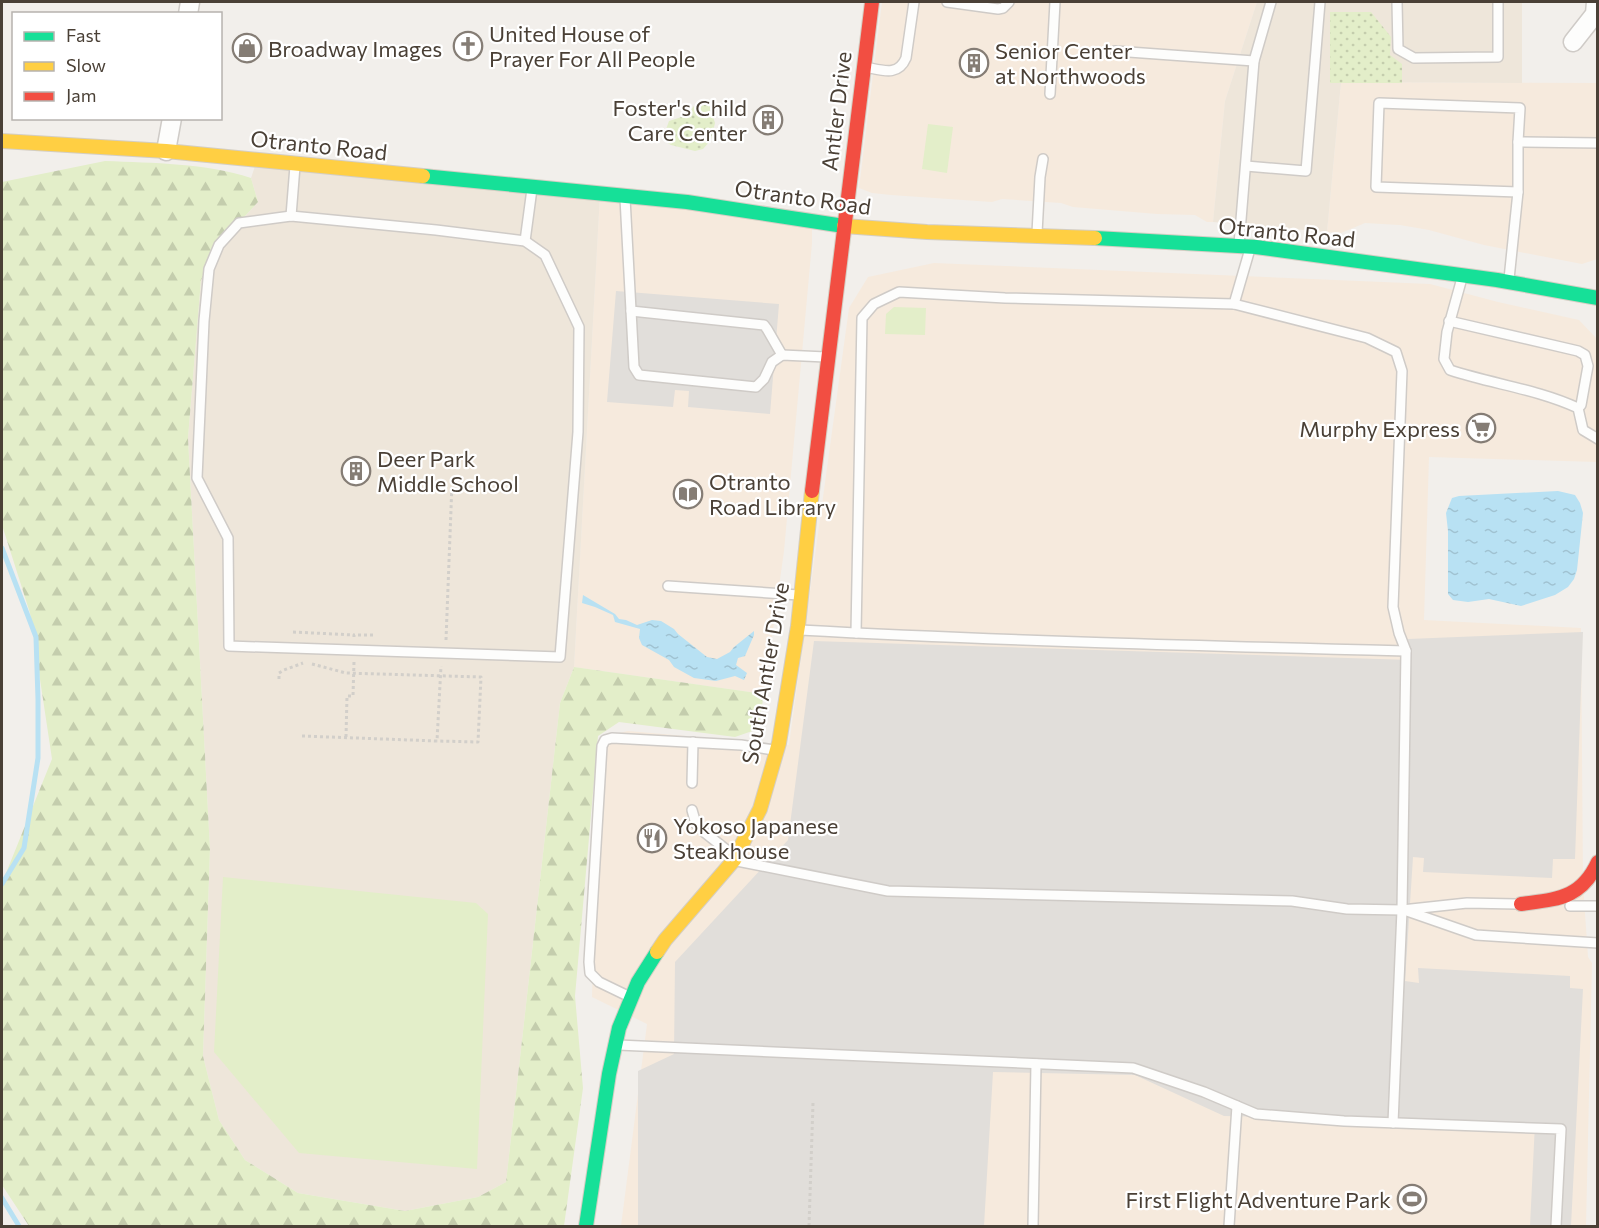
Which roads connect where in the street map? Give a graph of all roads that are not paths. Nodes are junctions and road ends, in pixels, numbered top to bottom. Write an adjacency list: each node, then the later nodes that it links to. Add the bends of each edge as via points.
1 (872, 2): 14 (main road, Antler Drive)
2 (914, 2): 14 (lane, via 902,66 894,71)
3 (947, 2): 4 (lane, via 998,9)
4 (1009, 2)
5 (1055, 2): 15 (lane)
6 (1271, 2): 13 (lane)
7 (1320, 2): 23 (lane, via 1306,171)
8 (1397, 2): 9 (lane, via 1398,49 1414,58 1498,57)
9 (1498, 2)
10 (1596, 2): 11 (street, via 1595,14)
11 (1573, 42)
12 (1115, 51): 13 (lane)
13 (1254, 61): 23 (lane)
14 (863, 67): 28 (main road, Antler Drive)
15 (1050, 94)
16 (171, 120): 20 (street)
17 (2, 141): 20 (main road, Otranto Road)
18 (1518, 142): 19 (lane); 25 (lane); 25 (lane, via 1520,108 1379,102 1376,187)
19 (1598, 143)
20 (166, 151): 22 (main road, Otranto Road)
21 (1042, 159): 29 (lane)
22 (295, 164): 24 (main road, Otranto Road); 27 (lane)
23 (1245, 166): 31 (lane)
24 (532, 187): 26 (main road, Otranto Road); 30 (lane)
25 (1518, 192): 33 (lane)
26 (625, 196): 28 (main road, Otranto Road); 36 (lane)
27 (291, 216): 30 (lane); 30 (lane, via 238,223 219,244 209,269 197,478 228,538 229,646 560,657 578,432 579,327 545,255)
28 (843, 226): 29 (main road, Otranto Road); 39 (main road, South Antler Drive)
29 (1037, 235): 31 (main road, Otranto Road)
30 (525, 242)
31 (1245, 247): 32 (main road, Otranto Road); 35 (lane)
32 (1462, 275): 33 (main road, Otranto Road); 37 (lane)
33 (1509, 282): 34 (main road, Otranto Road)
34 (1598, 298)
35 (1234, 304): 45 (lane, via 899,292 874,304 862,318); 46 (lane, via 1367,338 1396,352 1402,371 1393,607)
36 (631, 311): 38 (lane, via 764,325); 38 (lane, via 634,367 639,375 756,387 772,362)
37 (1449, 321): 40 (lane, via 1444,359 1450,370); 40 (lane, via 1585,355 1588,366)
38 (782, 355): 39 (lane)
39 (827, 357): 43 (main road, South Antler Drive)
40 (1578, 408): 41 (lane, via 1583,430)
41 (1598, 439)
42 (668, 586): 43 (lane)
43 (801, 595): 44 (main road, South Antler Drive)
44 (798, 630): 45 (lane); 48 (main road, South Antler Drive)
45 (856, 633): 46 (lane)
46 (1406, 651): 55 (lane)
47 (693, 742): 48 (lane); 49 (lane); 57 (lane, via 612,738 602,746 590,973 599,982)
48 (776, 750): 51 (main road, South Antler Drive, via 760,809)
49 (692, 783)
50 (692, 810): 51 (lane, via 696,824)
51 (735, 859): 55 (lane, via 888,891 1292,902); 57 (main road, South Antler Drive, via 665,940)
52 (1598, 862): 53 (main road, via 1579,890)
53 (1521, 904): 54 (lane); 55 (lane, via 1467,903)
54 (1598, 906)
55 (1402, 910): 56 (lane, via 1476,934); 61 (lane)
56 (1598, 943)
57 (632, 997): 58 (main road, South Antler Drive)
58 (615, 1045): 59 (lane); 62 (main road, South Antler Drive)
59 (1036, 1064): 60 (lane, via 1133,1068); 63 (lane)
60 (1237, 1106): 61 (lane, via 1256,1114); 64 (lane)
61 (1393, 1123): 65 (lane, via 1561,1129)
62 (586, 1227)
63 (1033, 1227)
64 (1229, 1227)
65 (1556, 1227)

